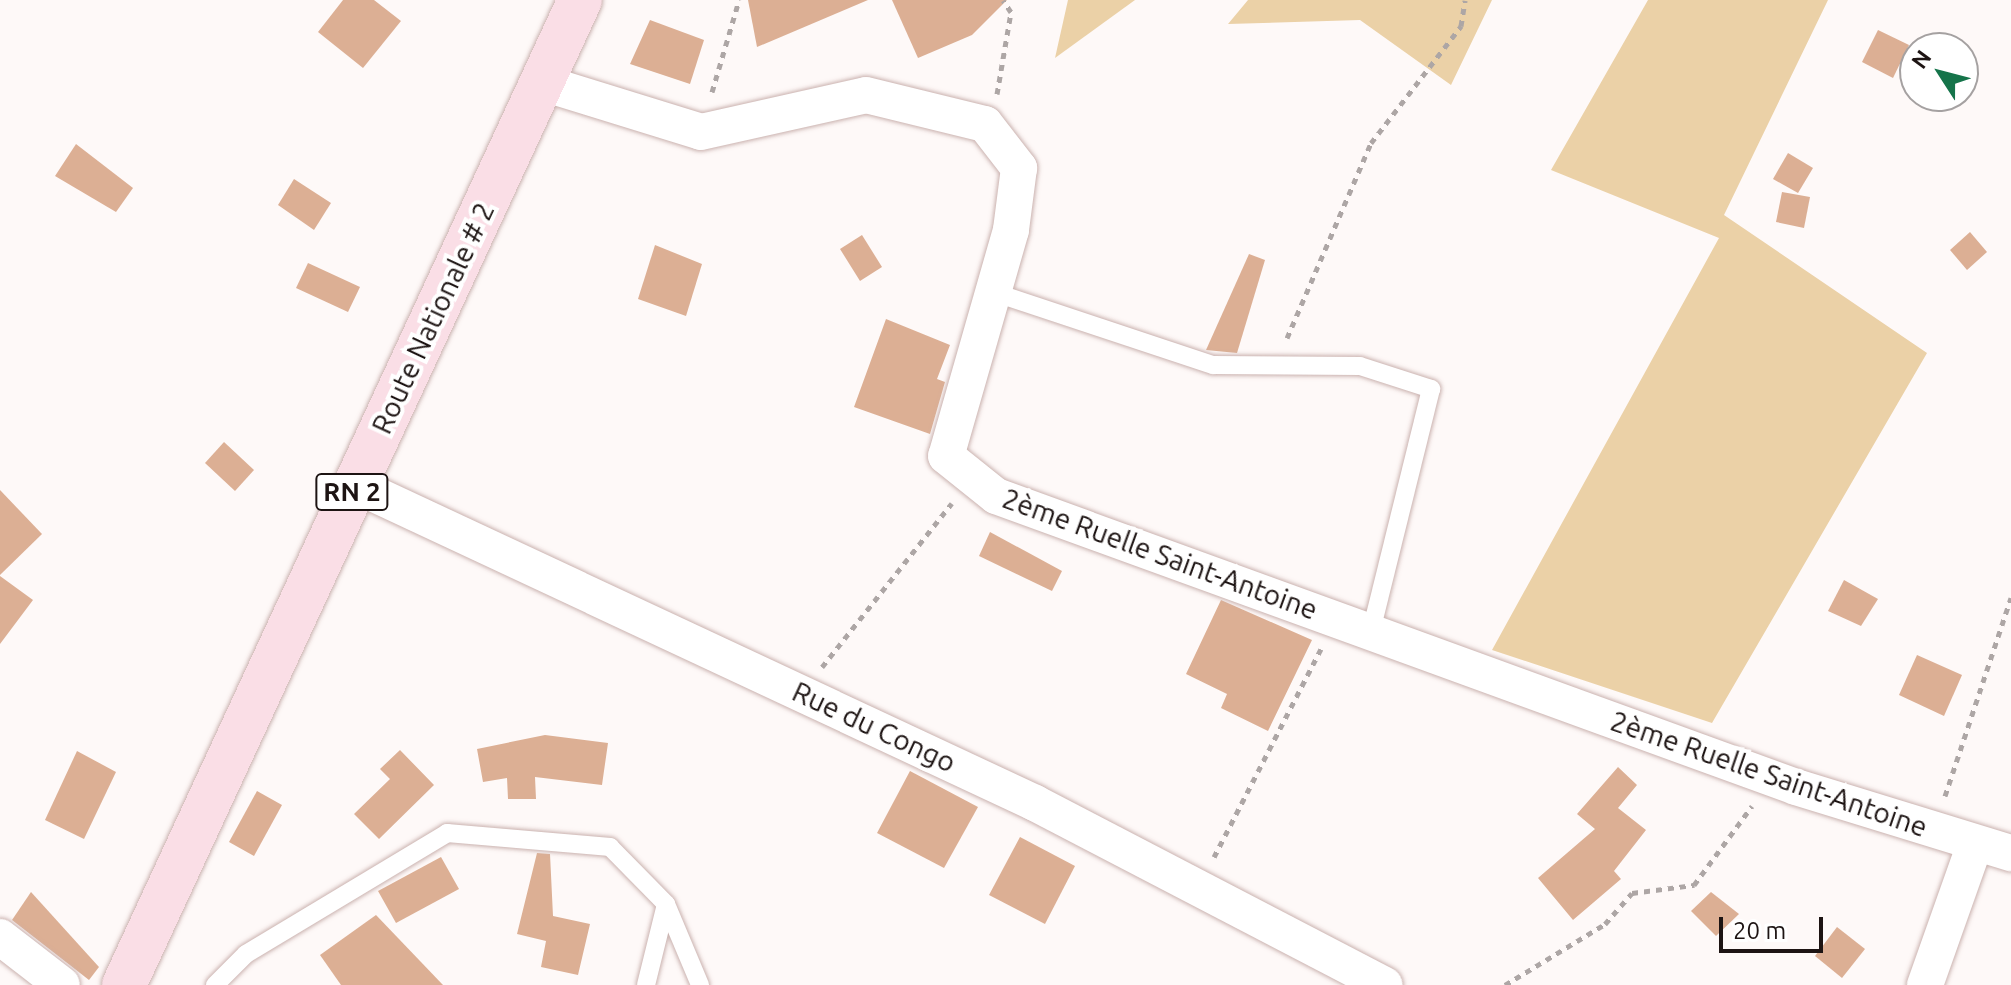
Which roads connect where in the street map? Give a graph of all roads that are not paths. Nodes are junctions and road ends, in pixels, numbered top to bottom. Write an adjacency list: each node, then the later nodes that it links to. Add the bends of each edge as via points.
1 (580, 0): 2 (main road, Route Nationale # 2 / RN 2)
2 (543, 83): 3 (street, 2ème Ruelle Saint-Antoine, via 701,132 866,95 985,124 1019,168); 4 (main road, Route Nationale # 2 / RN 2)
3 (993, 292): 5 (street, 2ème Ruelle Saint-Antoine, via 946,456 996,496); 5 (lane, via 1213,365 1360,366 1431,389)
4 (355, 485): 11 (main road, Route Nationale # 2 / RN 2); 15 (street, Rue du Congo, via 801,693)
5 (1371, 632): 6 (street, 2ème Ruelle Saint-Antoine, via 1772,778)
6 (1975, 844): 7 (street, 2ème Ruelle Saint-Antoine); 16 (street)
7 (2011, 853)
8 (666, 904): 12 (lane, via 610,847 447,833 246,954); 13 (lane); 14 (lane)
9 (0, 937): 10 (street)
10 (62, 985)
11 (124, 985)
12 (215, 985)
13 (646, 985)
14 (700, 985)
15 (1385, 985)
16 (1925, 985)

